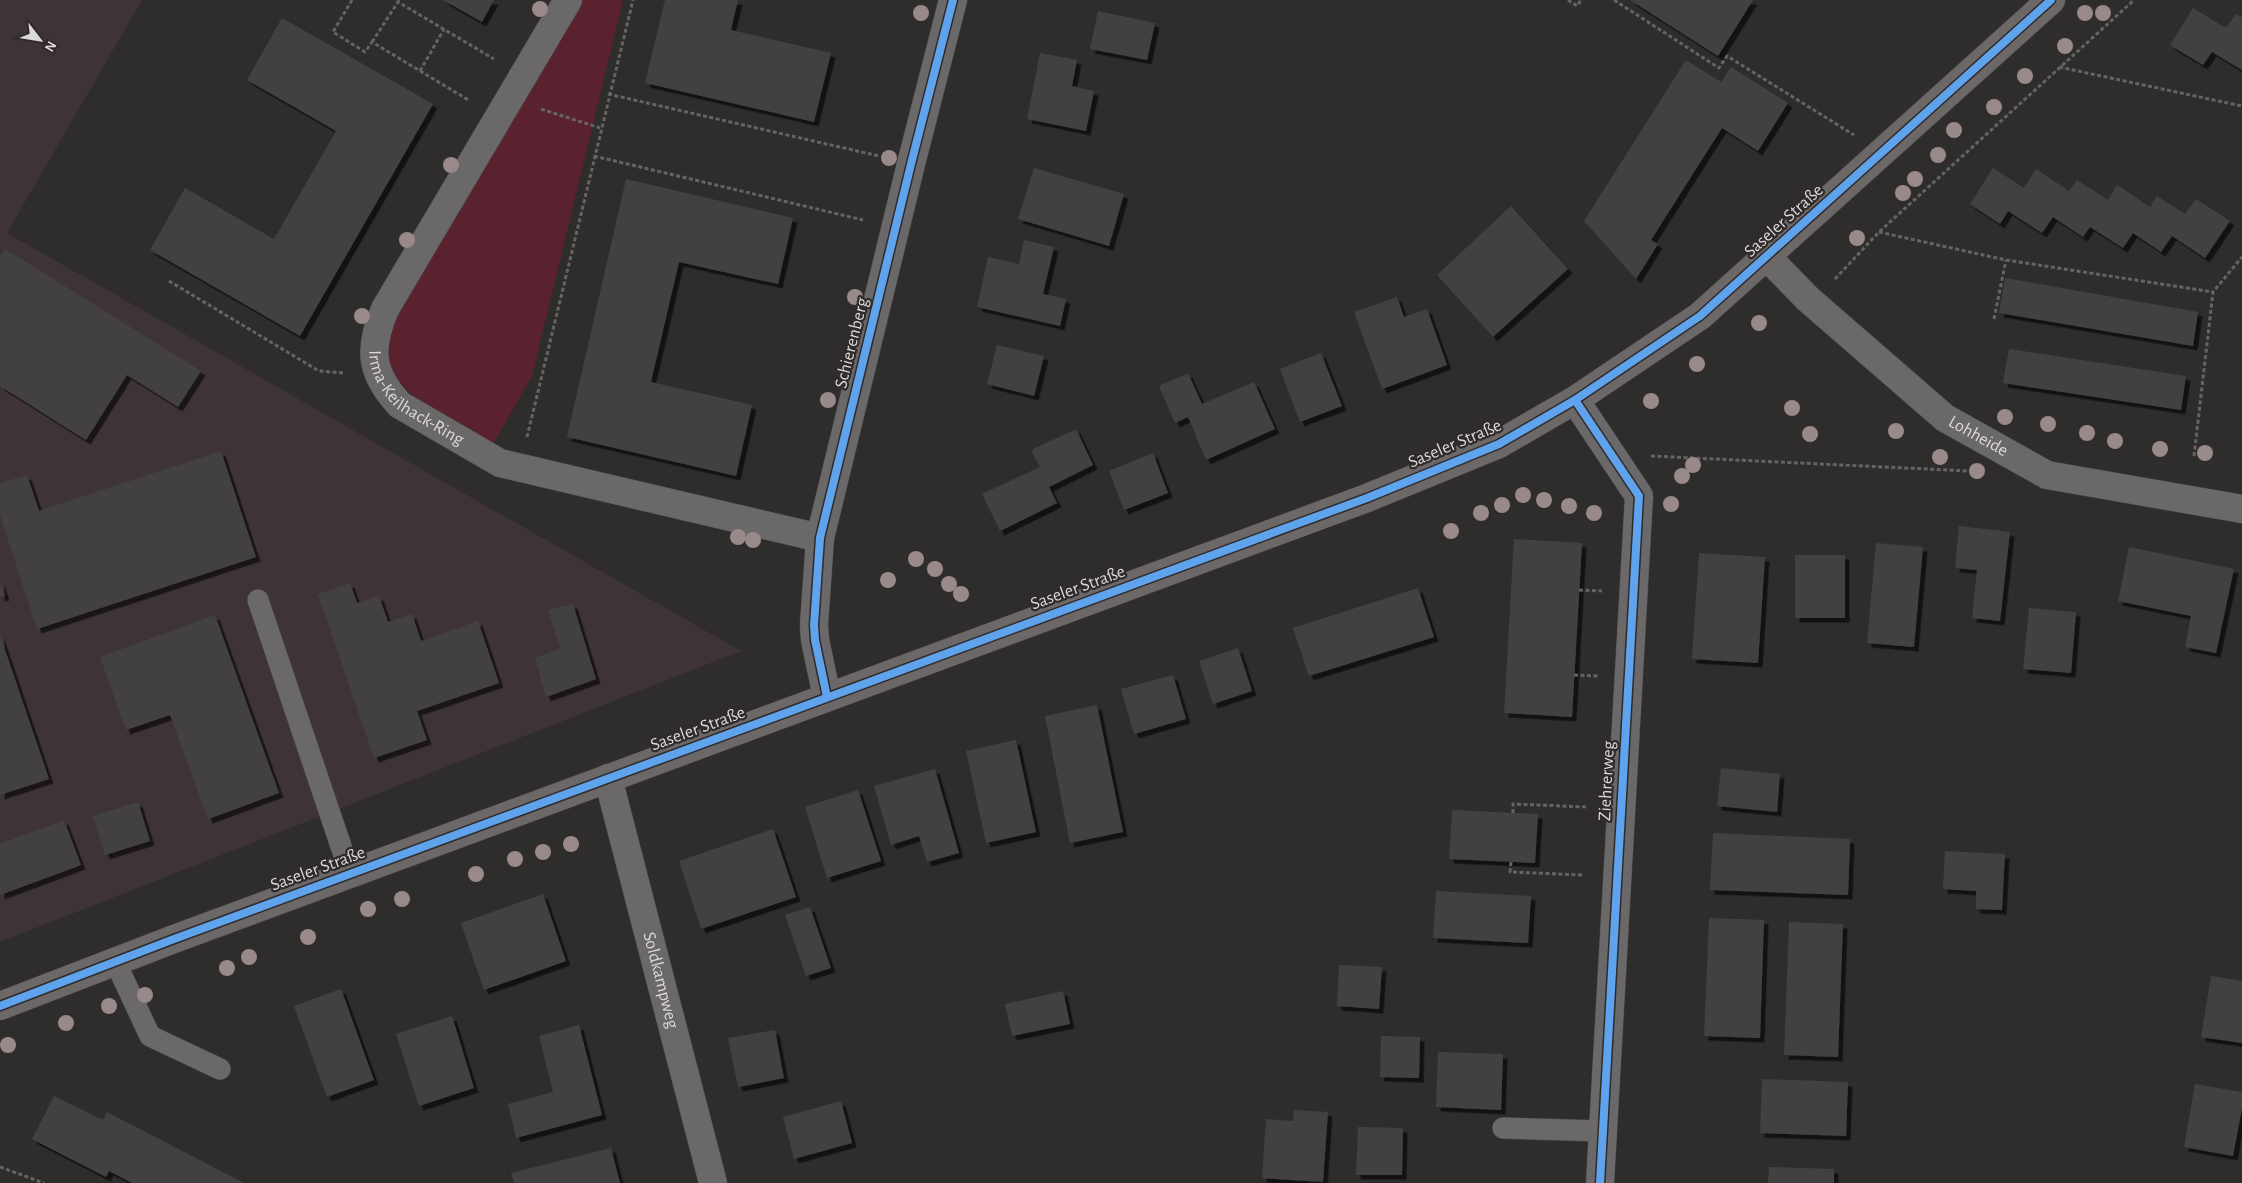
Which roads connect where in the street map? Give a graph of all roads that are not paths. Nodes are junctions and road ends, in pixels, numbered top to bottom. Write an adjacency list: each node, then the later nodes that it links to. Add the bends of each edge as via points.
1 (568, 0): 7 (street, Irma-Keilhack-Ring, via 385,309 373,348 377,372 400,405 500,463)
2 (953, 0): 7 (street, Schierenberg)
3 (2051, 0): 4 (street, Saseler Straße)
4 (1767, 257): 5 (street, Saseler Straße, via 1700,316); 6 (street, Lohheide, via 1813,303 1945,418 2047,475)
5 (1575, 400): 9 (street, Saseler Straße, via 1499,444 1367,498); 16 (street, Ziehrerweg, via 1639,496)
6 (2242, 508)
7 (820, 538): 9 (street, Schierenberg, via 814,625)
8 (258, 600): 11 (lane)
9 (828, 697): 10 (street, Saseler Straße)
10 (608, 778): 11 (street, Saseler Straße); 17 (street, Soldkampweg)
11 (350, 873): 12 (street, Saseler Straße)
12 (115, 962): 13 (street, Saseler Straße); 14 (lane, via 150,1036)
13 (0, 1006)
14 (220, 1069)
15 (1503, 1128): 16 (lane)
16 (1603, 1131): 18 (street, Ziehrerweg)
17 (713, 1183)
18 (1600, 1183)

